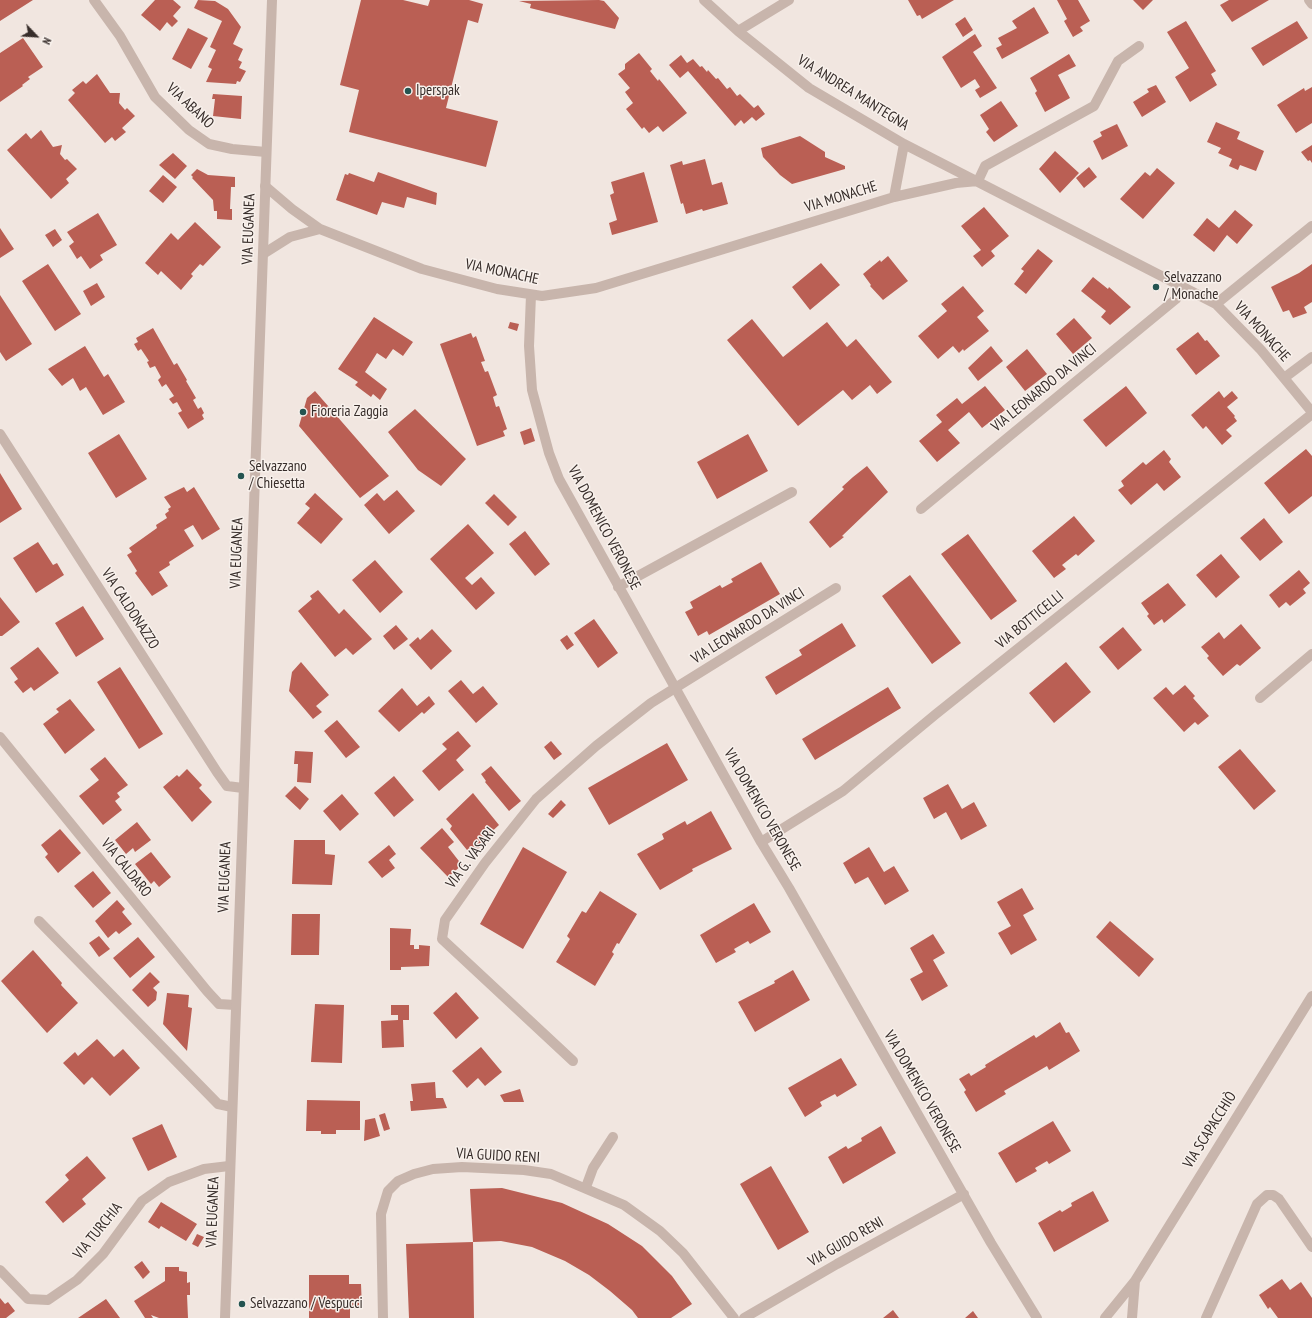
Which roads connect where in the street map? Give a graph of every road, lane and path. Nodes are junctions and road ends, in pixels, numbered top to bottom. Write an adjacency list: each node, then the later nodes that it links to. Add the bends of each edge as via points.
1 (94, 0): 10 (street, VIA ABANO, via 120,36 155,97 189,130 209,144 232,150)
2 (272, 0): 10 (street, VIA EUGANEA)
3 (704, 0): 7 (street, VIA ANDREA MANTEGNA)
4 (789, 0): 7 (street)
5 (1310, 0): 6 (street)
6 (1312, 4)
7 (738, 31): 9 (street, VIA ANDREA MANTEGNA, via 809,88)
8 (1138, 46): 11 (street, via 1118,61 1094,106 985,166)
9 (904, 144): 11 (street, VIA ANDREA MANTEGNA); 13 (street)
10 (266, 152): 12 (street, VIA EUGANEA)
11 (978, 181): 13 (street, VIA MONACHE, via 956,183); 17 (street, VIA MONACHE)
12 (266, 186): 15 (street, VIA MONACHE); 16 (street, VIA EUGANEA)
13 (894, 197): 18 (street, VIA MONACHE, via 596,288 542,296)
14 (1312, 226): 19 (street)
15 (320, 229): 16 (street, via 290,237); 18 (street, VIA MONACHE, via 422,269 497,289)
16 (263, 254): 32 (street, VIA EUGANEA)
17 (1182, 287): 19 (street, VIA MONACHE); 25 (street, VIA LEONARDO DA VINCI, via 1176,299)
18 (531, 295): 26 (street, VIA DOMENICO VERONESE, via 528,346 532,390 549,453 559,479)
19 (1216, 304): 21 (street, VIA MONACHE, via 1261,350)
20 (1312, 357): 21 (street)
21 (1284, 378): 22 (street, VIA MONACHE)
22 (1312, 413): 33 (street, VIA BOTTICELLI, via 843,791)
23 (0, 434): 32 (street, VIA CALDONAZZO, via 217,772 227,786)
24 (792, 492): 26 (street)
25 (921, 509)
26 (618, 587): 29 (street, VIA DOMENICO VERONESE)
27 (836, 588): 29 (street, VIA LEONARDO DA VINCI)
28 (1312, 654): 30 (street)
29 (675, 688): 33 (street, VIA DOMENICO VERONESE); 37 (street, VIA G. VASARI, via 651,703 596,746 536,799 485,863 445,920 442,939)
30 (1260, 698)
31 (0, 737): 36 (street, VIA CALDARO, via 207,991 219,1004)
32 (243, 788): 36 (street, VIA EUGANEA)
33 (761, 842): 42 (street, VIA DOMENICO VERONESE)
34 (39, 921): 38 (street, via 218,1104)
35 (1312, 996): 45 (street, VIA SCAPACCHIÒ)
36 (235, 1005): 38 (street, VIA EUGANEA)
37 (573, 1061)
38 (232, 1107): 40 (street, VIA EUGANEA)
39 (613, 1137): 41 (street, via 593,1168)
40 (229, 1166): 44 (street, VIA TURCHIA, via 204,1169 170,1182 142,1201 103,1254 77,1280 48,1300 28,1299); 46 (street, VIA EUGANEA)
41 (586, 1187): 47 (street, VIA GUIDO RENI, via 551,1174 462,1166 433,1169 398,1181 388,1191 381,1214); 48 (street, VIA GUIDO RENI, via 630,1208 660,1231 683,1253)
42 (964, 1194): 49 (street, VIA GUIDO RENI); 50 (street, VIA DOMENICO VERONESE)
43 (1312, 1248): 53 (street, via 1279,1199 1273,1195 1266,1195 1257,1204)
44 (0, 1270)
45 (1136, 1281): 51 (street, VIA SCAPACCHIÒ); 52 (street, VIA SCAPACCHIÒ)
46 (225, 1318)
47 (383, 1318)
48 (734, 1318)
49 (744, 1318)
50 (1037, 1318)
51 (1105, 1318)
52 (1132, 1318)
53 (1206, 1318)

